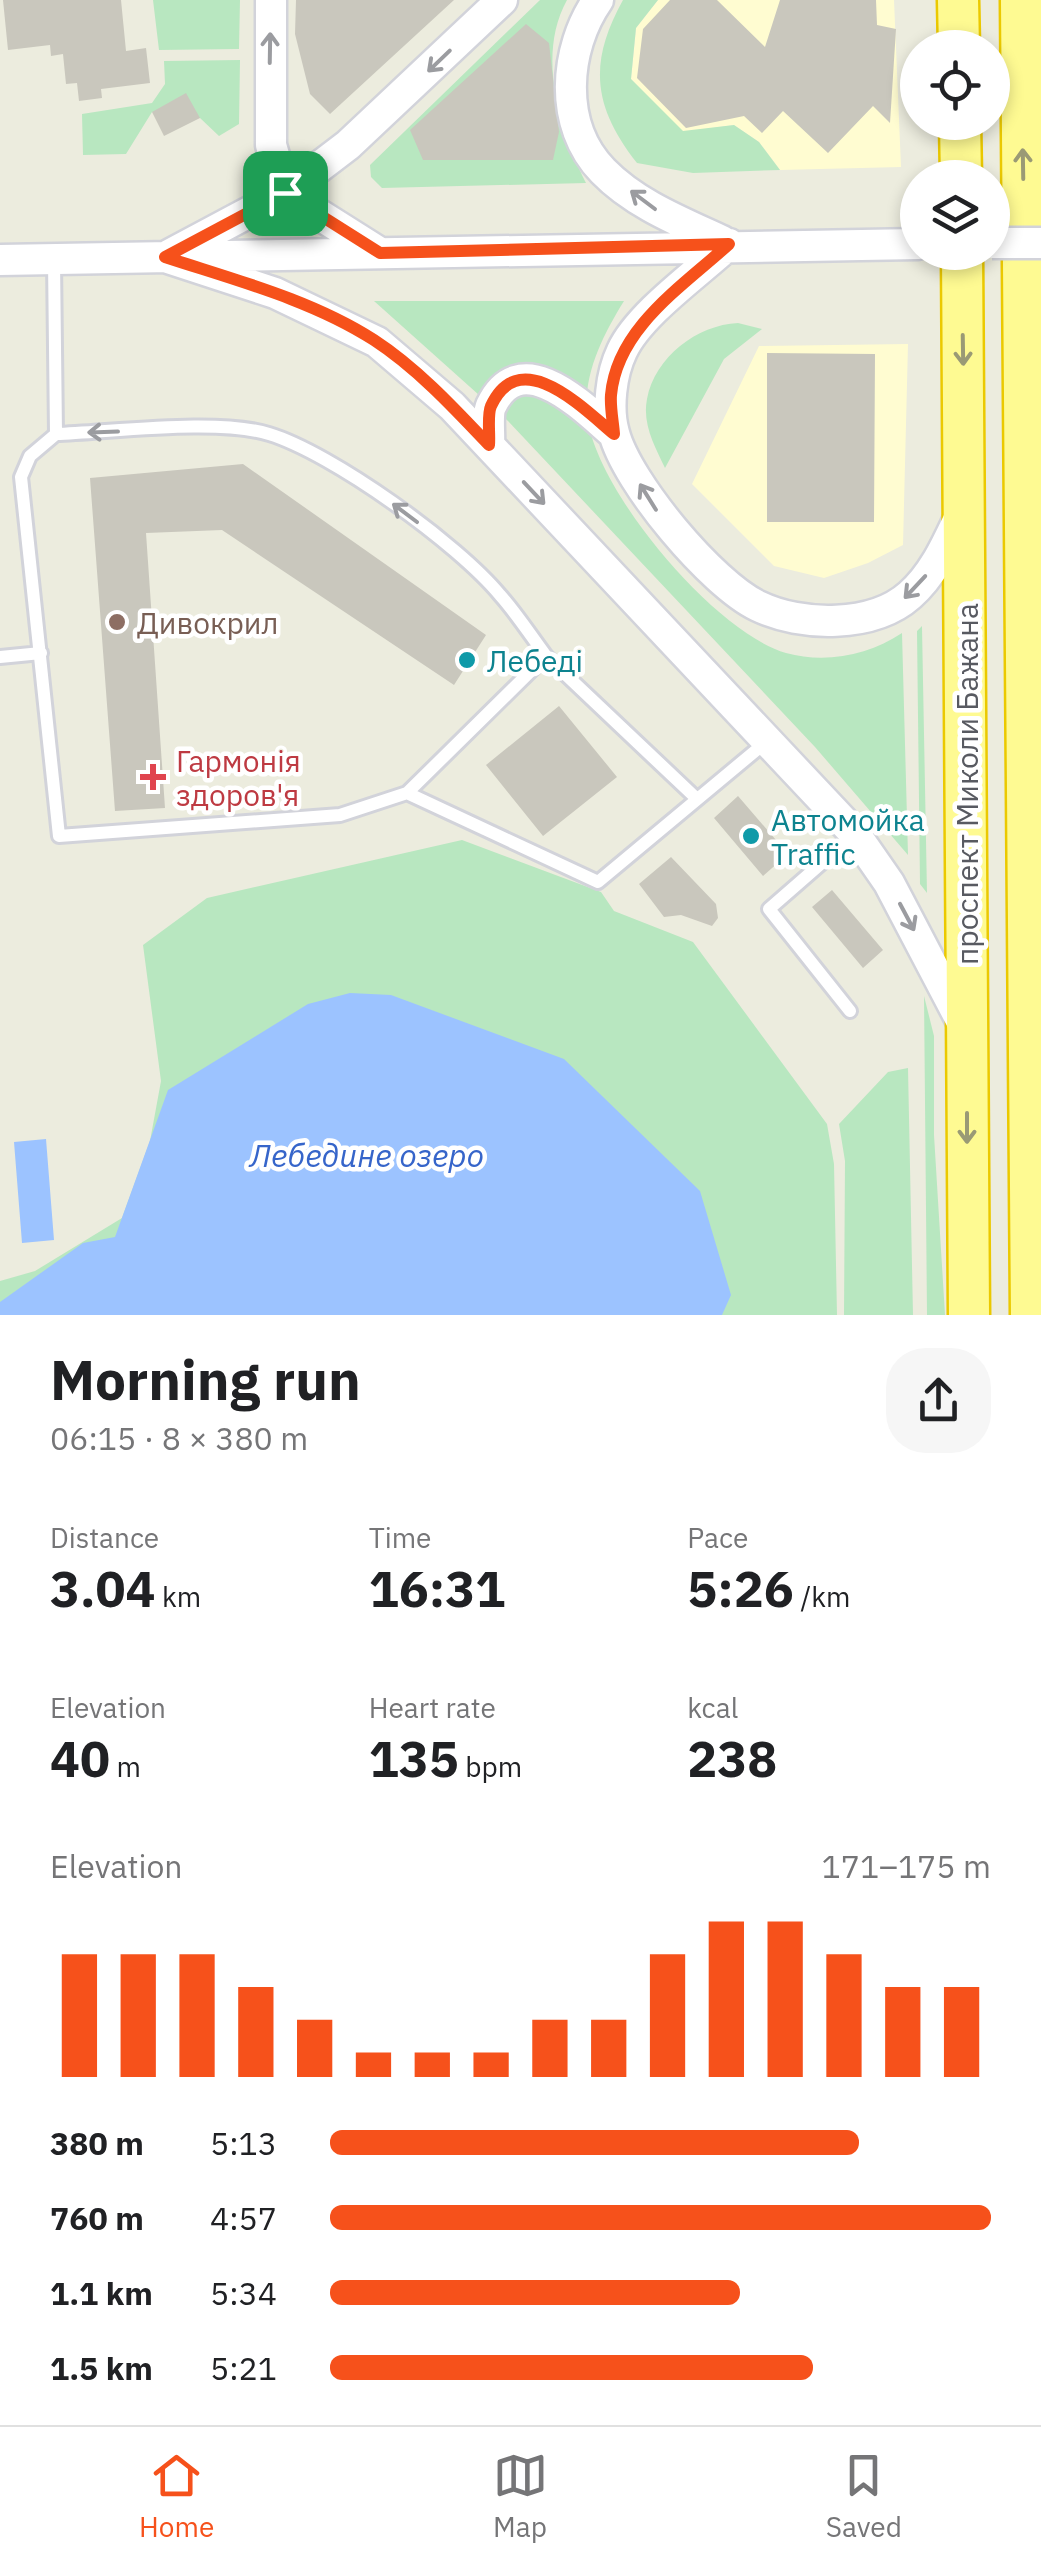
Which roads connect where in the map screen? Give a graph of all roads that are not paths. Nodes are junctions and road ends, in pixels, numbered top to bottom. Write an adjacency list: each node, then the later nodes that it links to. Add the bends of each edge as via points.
1 (270, 0): 7 (street, one-way to 1, via 270,145)
2 (502, 0): 7 (street, one-way to 7, via 376,121)
3 (598, 0): 10 (street, one-way to 3, via 659,212 602,170 584,140 572,108 570,73 576,41)
4 (958, 0): 6 (highway)
5 (1021, 0): 21 (highway, проспект Миколи Бажана, one-way to 5)
6 (959, 30)
7 (285, 193): 12 (street); 13 (street)
8 (1010, 243): 9 (street, bridge)
9 (1041, 243)
10 (739, 244): 11 (street); 12 (street); 18 (street, via 642,323 622,351 611,395)
11 (900, 244)
12 (380, 253): 13 (street)
13 (165, 257): 15 (street); 19 (street, via 275,294 377,342)
14 (0, 260): 15 (street)
15 (54, 260): 17 (lane)
16 (962, 270): 20 (highway, проспект Миколи Бажана, one-way to 20)
17 (56, 434): 23 (lane, via 30,456 21,477); 24 (lane, one-way to 17, via 498,592 433,534 354,476 270,434 223,426)
18 (614, 434): 19 (street, via 537,378 511,383 490,407); 20 (street, one-way to 18, via 939,559 896,605 863,618 794,616 758,606 727,585 657,512)
19 (489, 445): 26 (street, one-way to 26)
20 (965, 504): 31 (highway, проспект Миколи Бажана)
21 (1027, 506): 22 (street); 32 (highway, проспект Миколи Бажана)
22 (1041, 557)
23 (41, 653): 25 (lane); 27 (lane, via 59,836 340,815)
24 (546, 656): 27 (lane); 28 (lane)
25 (0, 658)
26 (766, 742): 28 (lane); 29 (street)
27 (407, 793): 28 (lane, via 598,882)
28 (696, 798)
29 (855, 834): 30 (lane, via 769,909); 31 (street, one-way to 31)
30 (850, 1012)
31 (966, 1030): 33 (highway, проспект Миколи Бажана, one-way to 33)
32 (1035, 1062): 34 (highway, проспект Миколи Бажана)
33 (969, 1315)
34 (1031, 1315)

